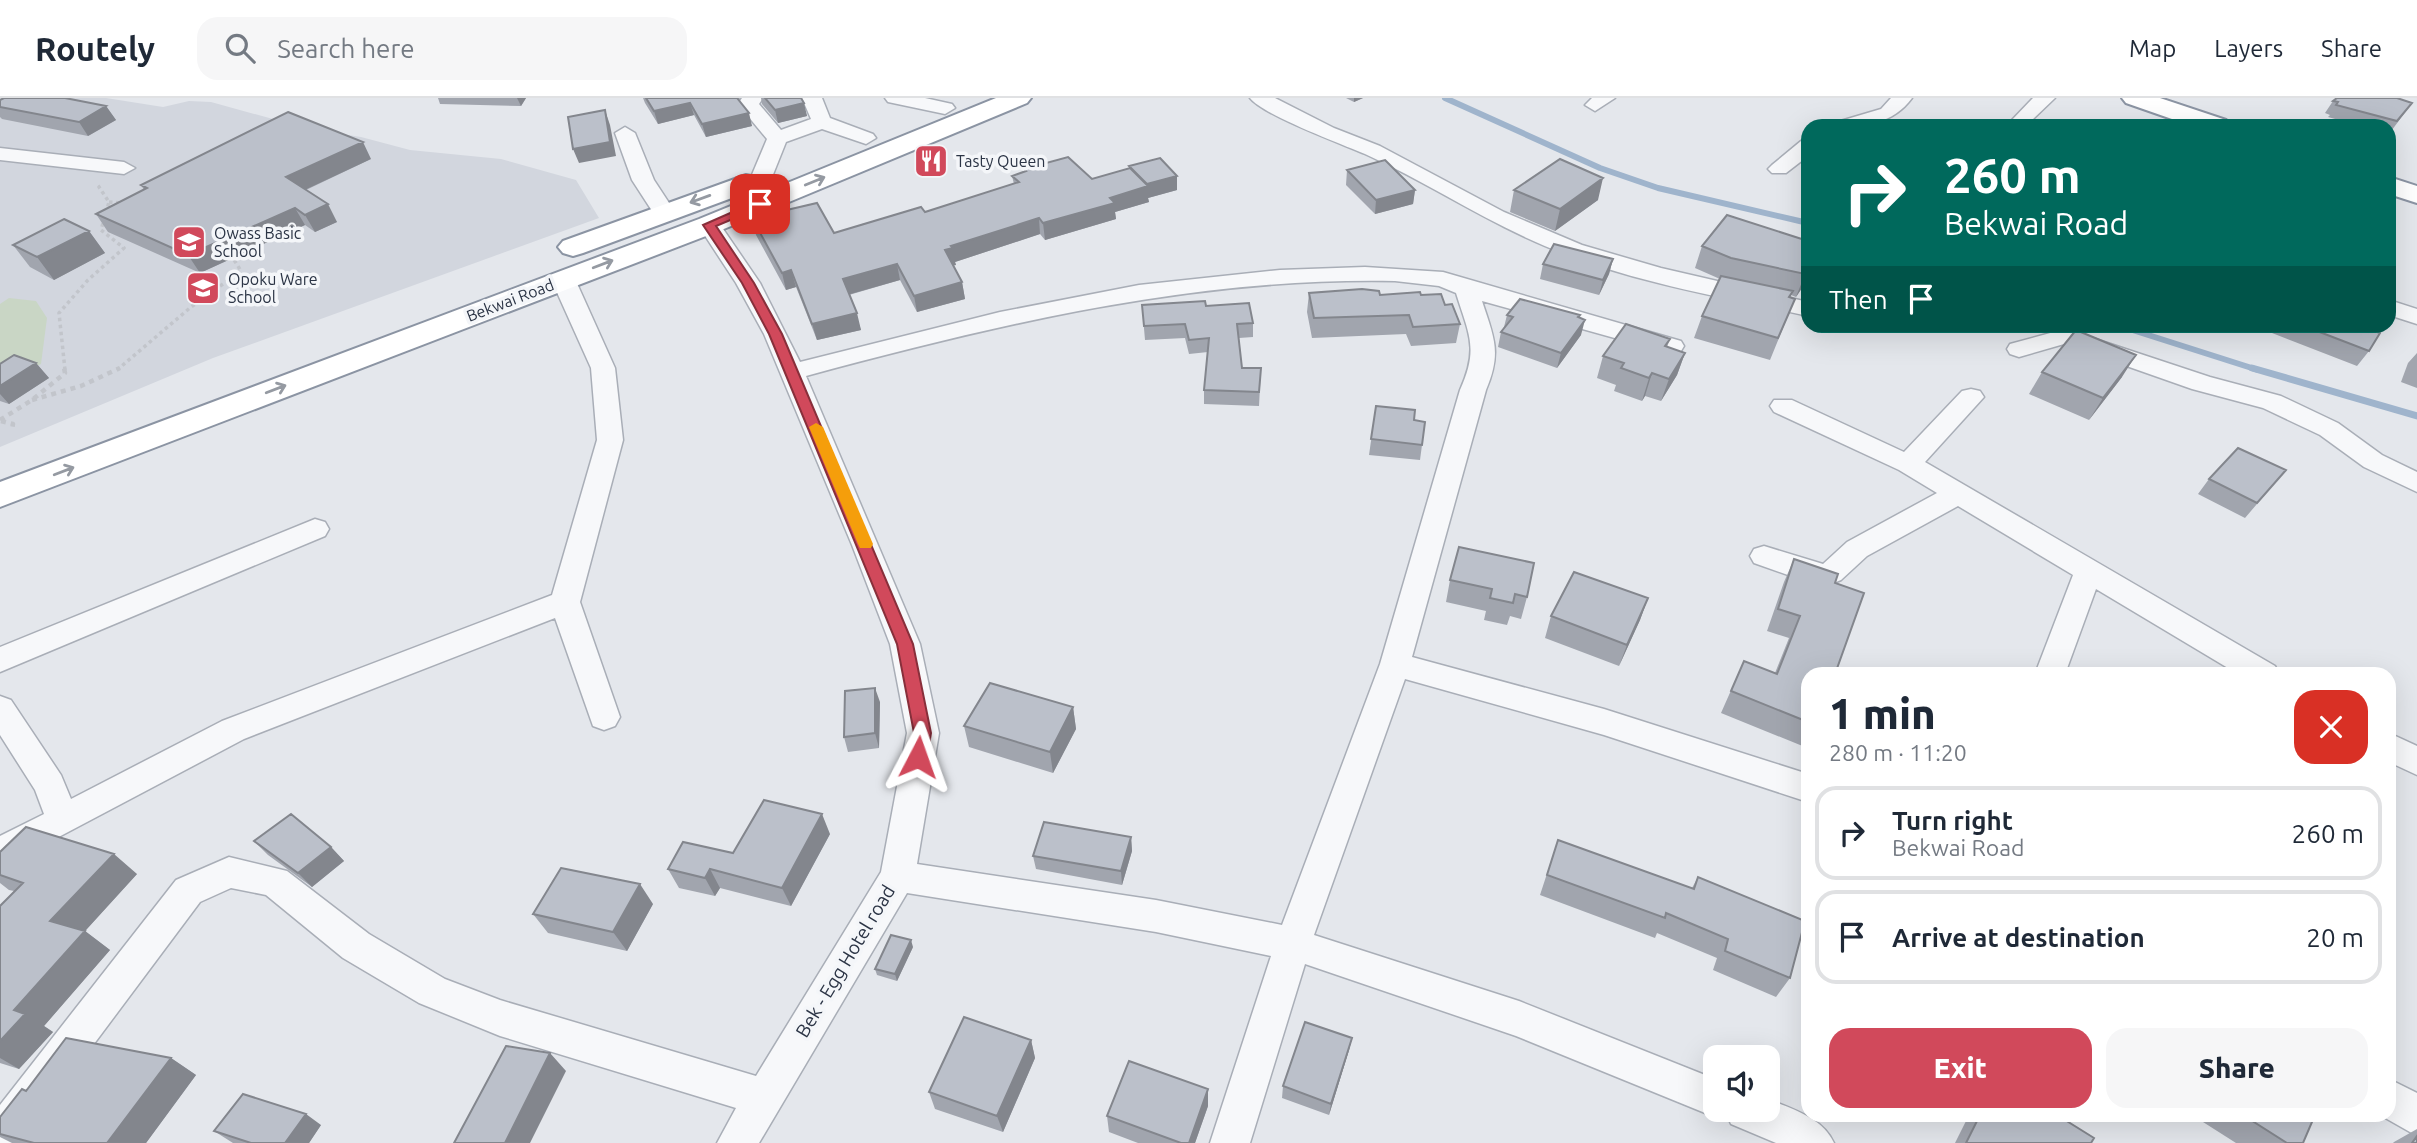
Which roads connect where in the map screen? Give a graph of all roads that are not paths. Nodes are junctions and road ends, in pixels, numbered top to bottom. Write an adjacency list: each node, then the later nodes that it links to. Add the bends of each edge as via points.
1 (753, 98): 17 (street, via 748,104)
2 (812, 98): 15 (street)
3 (1018, 98): 27 (highway, Bekwai Road, one-way to 3)
4 (1260, 98): 31 (street, via 1373,150 1496,217 1574,250)
5 (1902, 98): 10 (street, via 1892,111)
6 (2045, 98): 13 (street)
7 (2135, 98): 14 (highway)
8 (958, 103): 9 (street); 18 (highway, Bekwai Road)
9 (897, 105)
10 (1876, 117): 11 (street); 12 (street)
11 (1869, 119)
12 (1882, 119)
13 (2022, 119)
14 (2196, 119)
15 (821, 122): 17 (street); 18 (street)
16 (625, 133): 26 (street, via 643,180)
17 (777, 138): 23 (street)
18 (866, 138): 23 (highway, Bekwai Road)
19 (1801, 151): 22 (street)
20 (0, 154): 21 (street)
21 (124, 168)
22 (1779, 169)
23 (762, 177): 26 (highway, Bekwai Road, one-way to 26)
24 (2396, 188): 25 (highway)
25 (2417, 195)
26 (664, 212): 29 (highway, Bekwai Road)
27 (709, 225): 28 (highway, Bekwai Road, one-way to 27); 36 (street, Bek - Egg Hotel road, via 748,283)
28 (563, 279): 29 (highway, Bekwai Road); 47 (street, via 603,368 610,440)
29 (501, 289): 40 (highway, Bekwai Road); 43 (highway, Bekwai Road, one-way to 29)
30 (1467, 289): 34 (street); 36 (street, via 1446,281 1383,273 1230,279 1115,294 984,321); 49 (street, via 1485,348 1483,367)
31 (1801, 307)
32 (2396, 310): 33 (street)
33 (2417, 317)
34 (1672, 346)
35 (2019, 349): 41 (street, via 2065,336 2272,402 2329,429 2373,461)
36 (792, 372): 59 (street, Bek - Egg Hotel road, via 905,644 923,733)
37 (1971, 397): 39 (street)
38 (1783, 407): 39 (street)
39 (1908, 464): 42 (street)
40 (0, 467)
41 (2417, 483)
42 (1957, 494): 45 (street, via 1857,549 1831,573 1819,575); 46 (street)
43 (0, 495)
44 (315, 529): 48 (street)
45 (1764, 556)
46 (2088, 572): 50 (street); 51 (street)
47 (565, 602): 53 (street); 57 (street, via 233,730)
48 (0, 660)
49 (1395, 664): 56 (street, via 1604,722); 60 (street)
50 (2053, 667)
51 (2252, 667)
52 (0, 709): 57 (street, via 49,785)
53 (604, 717)
54 (2396, 750): 55 (street)
55 (2417, 762)
56 (1801, 786)
57 (63, 820): 58 (street)
58 (0, 853)
59 (898, 876): 60 (street, via 1156,916); 62 (street, Bek - Egg Hotel road)
60 (1293, 944): 61 (street, via 1519,1019); 68 (street)
61 (1703, 1093)
62 (762, 1097): 66 (street, via 500,1018 432,991 356,946 275,882 229,872 188,891); 67 (street, Bek - Egg Hotel road)
63 (2396, 1102): 64 (street)
64 (2417, 1116)
65 (1775, 1122): 69 (street)
66 (0, 1137)
67 (737, 1143)
68 (1230, 1143)
69 (1814, 1143)

